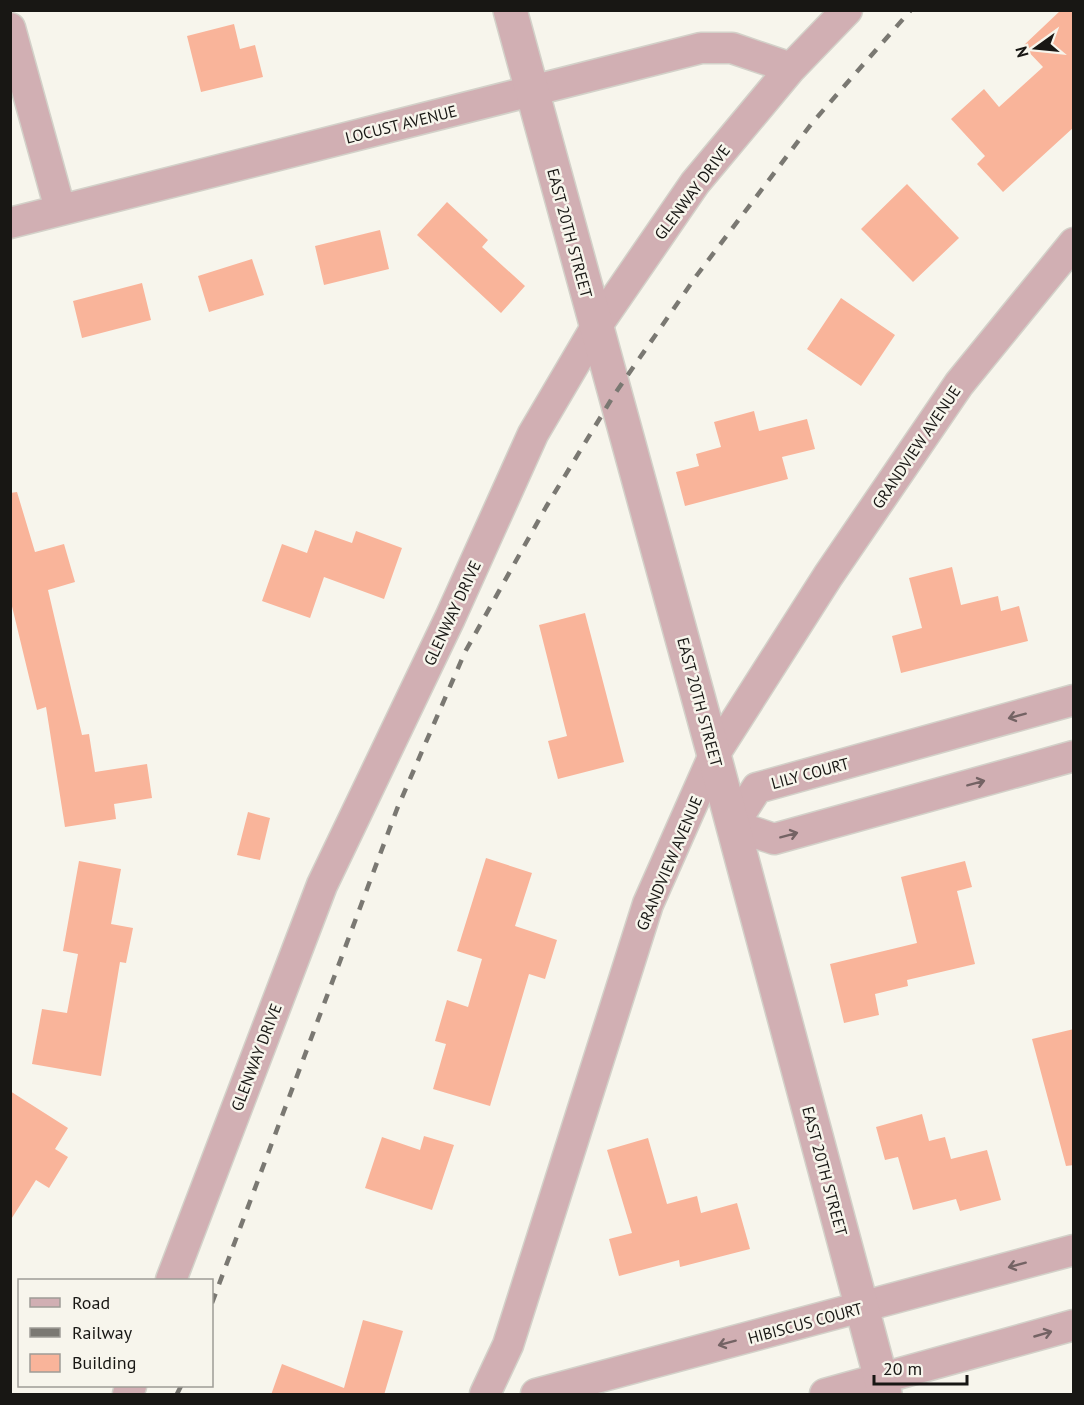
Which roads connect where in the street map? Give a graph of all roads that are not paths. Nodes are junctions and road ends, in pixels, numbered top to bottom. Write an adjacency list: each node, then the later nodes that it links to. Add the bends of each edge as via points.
1 (510, 10): 5 (street, EAST 20TH STREET)
2 (847, 10): 4 (street, GLENWAY DRIVE)
3 (10, 28): 6 (street)
4 (791, 68): 5 (street, LOCUST AVENUE, via 732,48 700,48); 9 (street, GLENWAY DRIVE, via 695,183)
5 (532, 91): 6 (street, LOCUST AVENUE); 9 (street, EAST 20TH STREET)
6 (60, 209): 7 (street, LOCUST AVENUE)
7 (10, 223)
8 (1074, 243): 11 (street, GRANDVIEW AVENUE, via 958,384 828,576)
9 (596, 327): 11 (street, EAST 20TH STREET); 15 (street, GLENWAY DRIVE, via 533,434 322,885)
10 (1074, 700): 13 (street, LILY COURT, one-way to 13, via 757,788)
11 (714, 755): 13 (street, EAST 20TH STREET); 19 (street, GRANDVIEW AVENUE, via 648,904 508,1345)
12 (1074, 756): 13 (street, one-way to 12, via 774,839)
13 (733, 825): 16 (street, EAST 20TH STREET)
14 (1074, 1250): 16 (street, HIBISCUS COURT, one-way to 16)
15 (172, 1279)
16 (861, 1308): 18 (street, EAST 20TH STREET); 20 (street, HIBISCUS COURT, one-way to 20)
17 (1074, 1325): 18 (street, one-way to 17)
18 (883, 1388): 21 (street)
19 (485, 1395)
20 (536, 1395)
21 (825, 1395)

